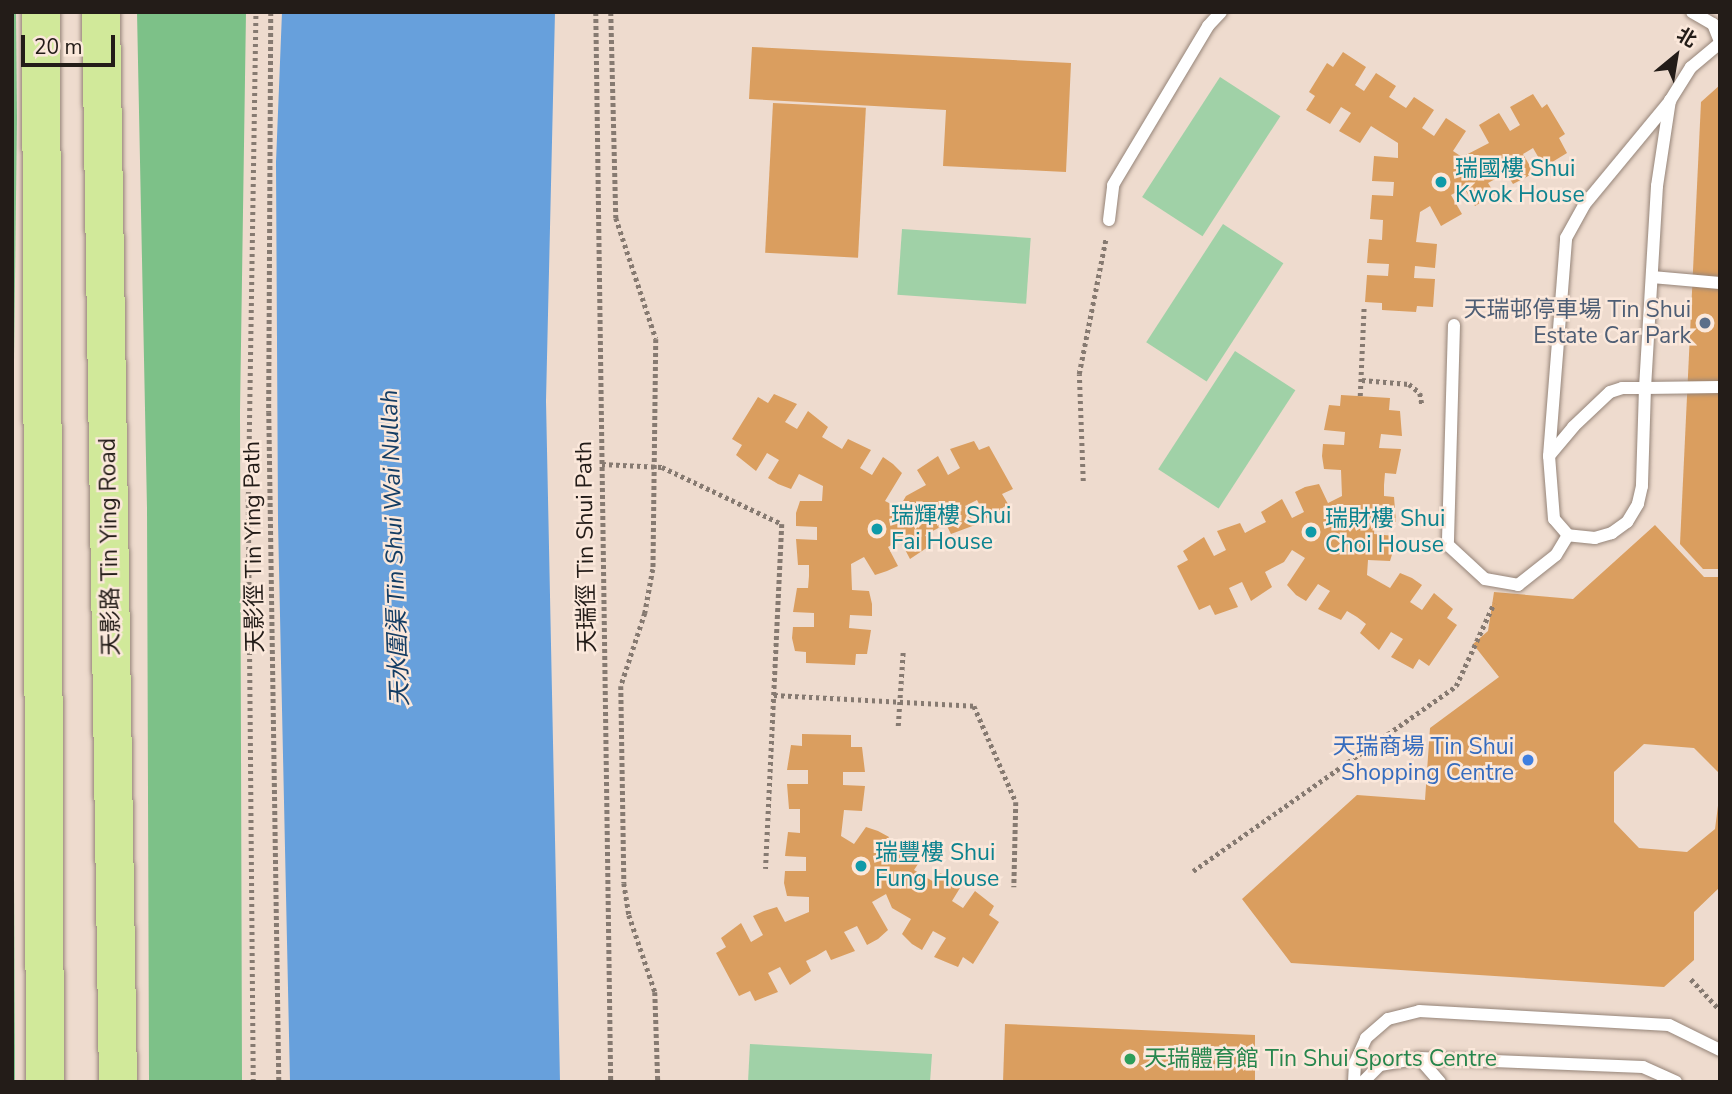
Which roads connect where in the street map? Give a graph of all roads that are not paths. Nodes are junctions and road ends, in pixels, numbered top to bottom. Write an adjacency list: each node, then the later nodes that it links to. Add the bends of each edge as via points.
1 (41, 12): 17 (main road)
2 (101, 12): 18 (main road, 天影路 Tin Ying Road)
3 (1221, 12): 7 (lane, via 1208,26 1113,185)
4 (1692, 12): 5 (lane, via 1713,24)
5 (1720, 42): 6 (lane, via 1691,67)
6 (1670, 100): 8 (lane, via 1657,186); 13 (lane, via 1584,205 1566,238)
7 (1109, 220)
8 (1652, 277): 9 (lane); 12 (lane)
9 (1720, 282)
10 (1454, 325): 14 (lane, via 1448,545 1485,579 1518,585 1556,555)
11 (1720, 387): 12 (lane)
12 (1645, 388): 13 (lane, via 1610,392); 14 (lane, via 1643,486 1638,504 1627,522 1612,533 1595,538)
13 (1549, 456): 14 (lane, via 1554,519)
14 (1568, 535)
15 (1720, 1050): 19 (lane, via 1669,1025 1419,1011 1388,1019 1366,1038 1355,1063)
16 (1419, 1058): 20 (lane, via 1380,1065); 21 (lane); 22 (lane, via 1643,1067)
17 (45, 1082)
18 (118, 1082)
19 (1354, 1082)
20 (1363, 1082)
21 (1440, 1082)
22 (1676, 1082)

